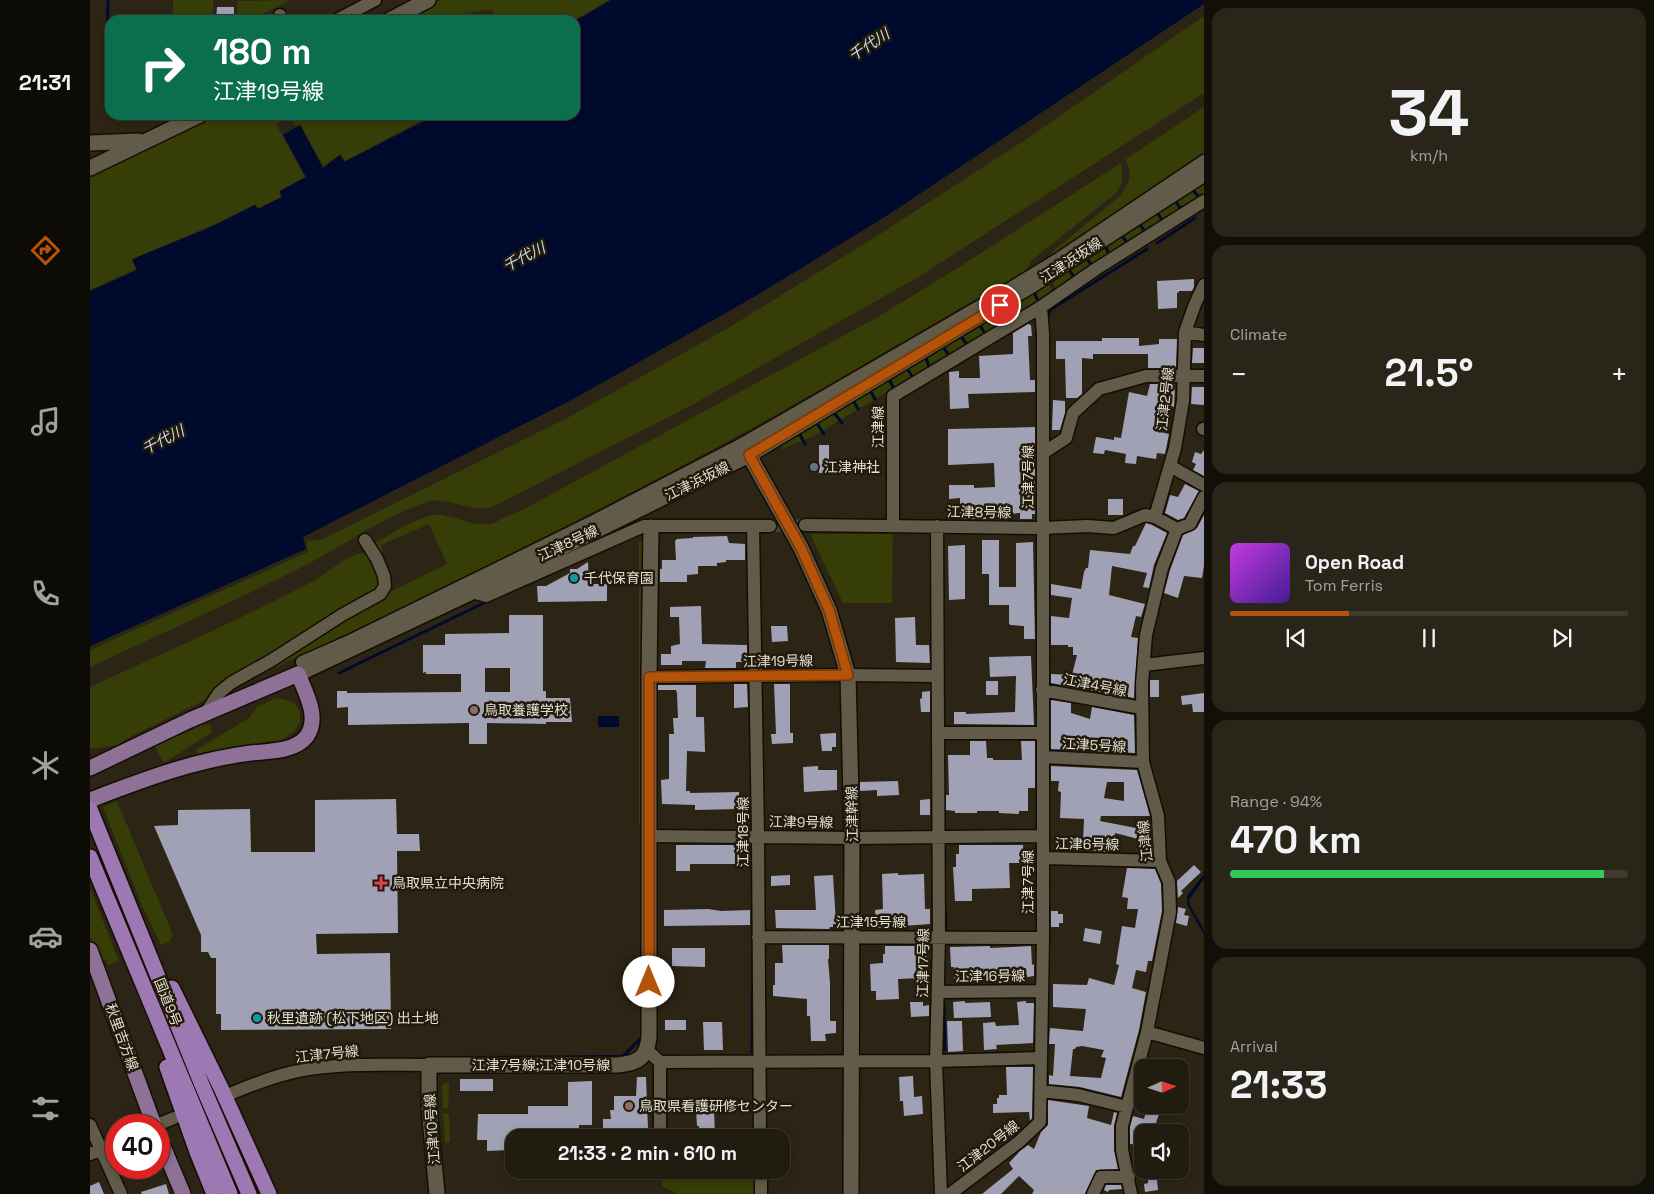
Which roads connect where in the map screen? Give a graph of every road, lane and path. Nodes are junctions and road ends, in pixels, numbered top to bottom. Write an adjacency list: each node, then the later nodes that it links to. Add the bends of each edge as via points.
1 (375, 0): 3 (street)
2 (428, 0): 4 (street)
3 (346, 15)
4 (400, 15)
5 (190, 120): 6 (street)
6 (146, 141): 7 (street); 9 (street)
7 (90, 143)
8 (1204, 161): 36 (street, via 1057,260 744,442 581,528)
9 (90, 168)
10 (1204, 174): 19 (street, 江津浜坂線, via 1032,285)
11 (1204, 201): 13 (street, 江津線)
12 (1204, 285): 14 (street, 江津2号線)
13 (1041, 307): 18 (street, 江津7号線); 25 (street, 江津線, via 893,396)
14 (1185, 332): 15 (street); 16 (street, 江津2号線)
15 (1204, 335)
16 (1184, 375): 17 (street); 18 (street, via 1146,376 1099,389 1073,413 1066,438); 20 (street, 江津2号線, via 1183,400)
17 (1204, 376)
18 (1043, 453): 30 (street, 江津7号線)
19 (749, 455): 33 (street, 江津浜坂線); 37 (street, 江津幹線, via 801,548 829,610)
20 (1170, 466): 21 (street); 23 (street, 江津2号線)
21 (1204, 485)
22 (1204, 497): 31 (street, via 1190,524)
23 (1155, 517): 30 (street, 江津8号線, via 1145,516 1114,528); 31 (street)
24 (805, 525): 25 (street, 江津8号線)
25 (893, 525): 28 (street, 江津8号線)
26 (753, 526): 27 (street, 江津8号線); 29 (street, 江津8号線); 38 (street, 江津18号線)
27 (770, 526)
28 (937, 526): 30 (street, 江津8号線); 39 (street)
29 (651, 527): 33 (street, 江津8号線, via 644,526 629,532 486,596); 40 (street)
30 (1043, 528): 41 (street, 江津7号線)
31 (1177, 528): 35 (street, 江津線, via 1162,568 1146,636)
32 (365, 540): 43 (street, via 384,576 385,586 380,594 230,683)
33 (472, 592): 36 (street, 江津浜坂線)
34 (1204, 658): 35 (street)
35 (1144, 664): 42 (street, 江津線)
36 (300, 668): 43 (main road); 49 (main road, via 312,724 306,738 298,744 180,767)
37 (848, 675): 38 (street, 江津19号線); 39 (street, 江津19号線); 54 (street, 江津幹線)
38 (755, 676): 40 (street, 江津19号線); 51 (street, 江津18号線)
39 (938, 676): 44 (street, 江津17号線)
40 (649, 677): 50 (street)
41 (1042, 690): 42 (street, 江津4号線); 45 (street, 江津7号線)
42 (1142, 708): 47 (street, 江津線)
43 (205, 714): 48 (main road)
44 (939, 733): 45 (street); 52 (street, 江津17号線)
45 (1043, 733): 46 (street, 江津7号線)
46 (1043, 757): 47 (street, 江津5号線); 53 (street, 江津7号線)
47 (1143, 762): 57 (street, 江津線, via 1158,816)
48 (90, 768)
49 (90, 807): 59 (highway, 国道9号)
50 (649, 836): 51 (street, 江津9号線); 70 (street)
51 (758, 836): 54 (street, 江津9号線); 60 (street, 江津18号線)
52 (939, 836): 53 (street, 江津9号線); 54 (street, 江津9号線); 62 (street, 江津17号線)
53 (1043, 836): 56 (street, 江津7号線)
54 (852, 838): 61 (street, 江津幹線)
55 (90, 857): 58 (highway, 国道9号)
56 (1043, 858): 57 (street, 江津6号線); 63 (street, 江津7号線)
57 (1160, 861): 68 (street, 江津線, via 1169,882 1170,912)
58 (103, 889): 93 (highway); 94 (highway, 国道9号)
59 (125, 895): 95 (highway, 国道9号); 96 (highway, via 216,1079)
60 (758, 937): 61 (street, 江津15号線); 72 (street, 江津18号線)
61 (851, 937): 62 (street, 江津15号線); 73 (street, 江津幹線)
62 (939, 938): 63 (street, 江津15号線); 67 (street, 江津17号線)
63 (1043, 938): 66 (street, 江津7号線)
64 (90, 950): 81 (main road, 秋里吉方線)
65 (90, 972): 80 (street)
66 (1042, 990): 67 (street, 江津16号線); 71 (street, 江津7号線)
67 (938, 992): 74 (street, 江津17号線)
68 (1147, 1032): 69 (street); 79 (street, 江津線)
69 (1204, 1048)
70 (647, 1050): 75 (street); 76 (street, 江津7号線;江津10号線, via 639,1060 618,1065)
71 (1041, 1058): 74 (street); 77 (street, 江津20号線)
72 (759, 1061): 73 (street); 75 (street); 86 (street, 江津18号線)
73 (850, 1061): 74 (street); 99 (street, 江津幹線)
74 (936, 1061): 100 (street, 江津17号線)
75 (660, 1062): 85 (street)
76 (429, 1065): 78 (street, 江津7号線, via 347,1065 308,1069 271,1078); 97 (street, 江津10号線, via 429,1107)
77 (1041, 1091): 79 (street, via 1078,1095); 101 (street, 江津20号線, via 1040,1122)
78 (232, 1093)
79 (1127, 1107): 89 (street, 江津線, via 1121,1136)
80 (143, 1114)
81 (151, 1114)
82 (174, 1118): 83 (street)
83 (170, 1119)
84 (90, 1124): 87 (street)
85 (660, 1129)
86 (760, 1129)
87 (95, 1151): 91 (street)
88 (170, 1163): 92 (main road)
89 (1129, 1177): 102 (street, via 1101,1177); 103 (street, 江津線)
90 (761, 1179): 98 (street)
91 (121, 1194)
92 (183, 1194)
93 (214, 1194)
94 (230, 1194)
95 (249, 1194)
96 (268, 1194)
97 (437, 1194)
98 (761, 1194)
99 (851, 1194)
100 (941, 1194)
101 (950, 1194)
102 (1093, 1194)
103 (1131, 1194)

